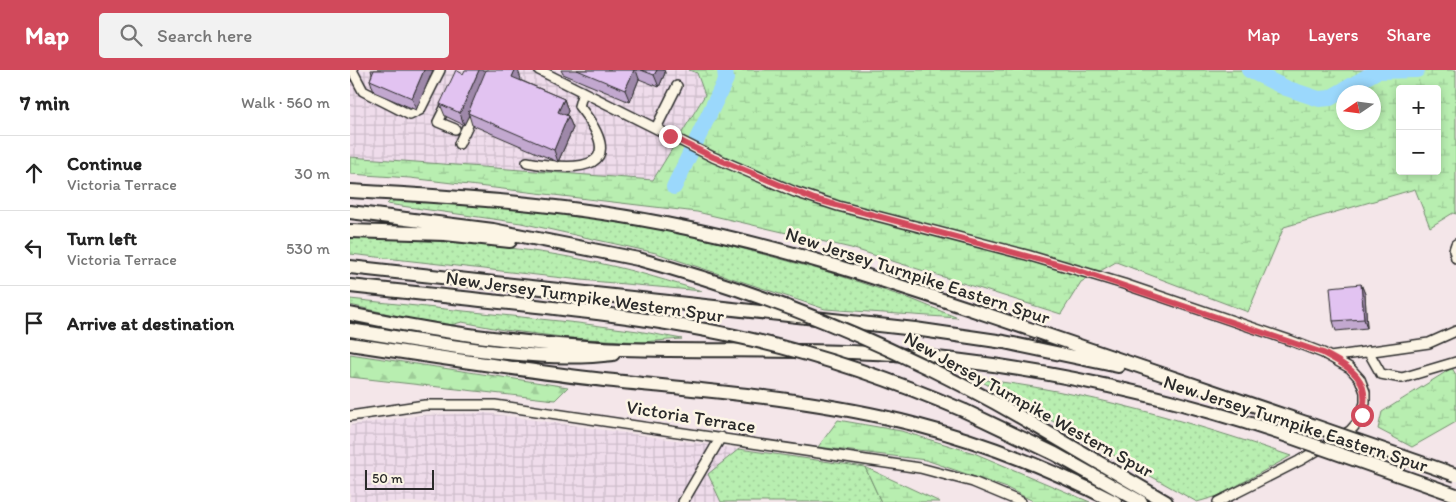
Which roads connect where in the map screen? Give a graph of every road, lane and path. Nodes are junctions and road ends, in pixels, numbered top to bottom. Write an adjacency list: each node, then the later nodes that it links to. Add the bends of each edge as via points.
1 (352, 70): 2 (street, via 363,91 410,115 420,110)
2 (440, 70)
3 (539, 70): 5 (street)
4 (677, 86): 8 (street)
5 (583, 92): 8 (street); 11 (street, via 579,106 597,135 601,149 598,156 585,166 559,168)
6 (451, 96): 9 (street, via 438,122)
7 (479, 103): 10 (street)
8 (656, 128): 26 (street, via 713,157 814,199 1071,268 1289,340)
9 (455, 129)
10 (459, 144)
11 (527, 162)
12 (350, 191): 28 (highway, New Jersey Turnpike Eastern Spur, via 546,205 721,235 879,279)
13 (350, 212): 15 (highway, New Jersey Turnpike Western Spur, via 465,225)
14 (350, 231): 15 (highway, via 445,234 520,242)
15 (555, 241): 37 (highway, New Jersey Turnpike Western Spur, bridge, via 638,259 752,294 841,328 939,373)
16 (1456, 244): 17 (street)
17 (1456, 258)
18 (350, 267): 28 (highway, via 922,330)
19 (350, 286): 36 (highway, New Jersey Turnpike Western Spur, bridge, via 652,320 755,340 866,372 965,410 1048,450)
20 (350, 314): 24 (highway, New Jersey Turnpike Eastern Spur, via 477,336)
21 (350, 330): 24 (highway, via 550,355 590,357)
22 (1456, 331): 25 (street, via 1429,343)
23 (350, 344): 35 (highway, via 536,372 762,398 871,415 985,446 1064,477)
24 (652, 349): 32 (highway, New Jersey Turnpike Eastern Spur, bridge, via 850,352 974,362 1056,374 1216,413)
25 (1368, 352): 26 (street); 27 (street, via 1381,374 1402,378)
26 (1330, 357): 38 (street, via 1350,368 1360,379 1365,403 1358,422 1338,440)
27 (1456, 362)
28 (1164, 374): 31 (highway, New Jersey Turnpike Eastern Spur, bridge)
29 (350, 416): 30 (street, Victoria Terrace, via 424,405 495,405)
30 (721, 437): 33 (street); 34 (street, Victoria Terrace, via 920,468 973,482)
31 (1456, 475)
32 (1456, 495)
33 (683, 502)
34 (1021, 502)
35 (1115, 502)
36 (1141, 502)
37 (1166, 502)
38 (1218, 502)

